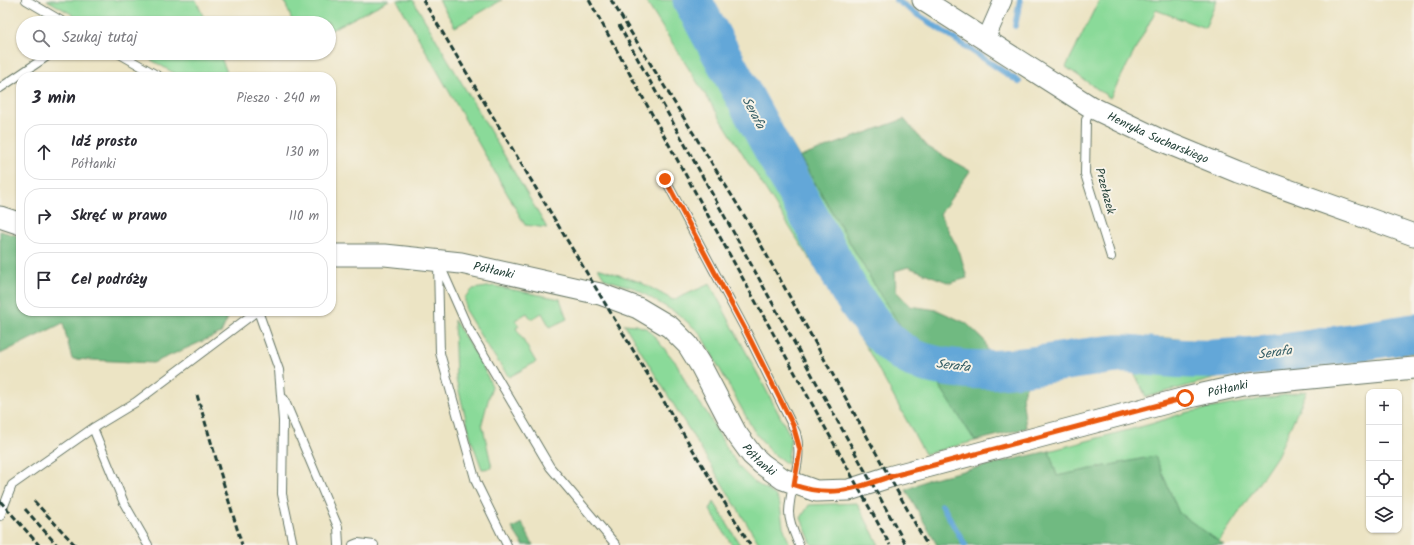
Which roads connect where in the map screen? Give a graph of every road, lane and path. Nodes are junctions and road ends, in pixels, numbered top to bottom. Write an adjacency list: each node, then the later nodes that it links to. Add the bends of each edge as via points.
1 (26, 0): 4 (lane)
2 (923, 0): 5 (street, Henryka Sucharskiego)
3 (1003, 0): 5 (street)
4 (53, 16)
5 (986, 39): 12 (street, Henryka Sucharskiego)
6 (42, 60): 8 (lane)
7 (130, 60): 9 (lane)
8 (24, 72)
9 (151, 72)
10 (16, 77): 11 (lane)
11 (0, 88)
12 (1091, 107): 16 (street, Henryka Sucharskiego, via 1181,149 1238,172); 18 (lane, Przełazek, via 1086,120 1085,174)
13 (665, 179): 25 (lane, via 793,425 800,450)
14 (0, 217): 15 (street)
15 (16, 222)
16 (1414, 235)
17 (336, 256): 19 (street, Półłanki, via 385,255)
18 (1111, 257)
19 (438, 260): 25 (street, Półłanki, via 496,270 600,294 625,302 660,320 680,336 695,355 727,418 745,445 772,472); 32 (lane, via 440,353 476,482); 33 (lane, via 467,326 550,467)
20 (250, 316): 24 (lane, via 136,402)
21 (259, 316): 23 (lane, via 279,370)
22 (1414, 368): 25 (street, Półłanki, via 1248,384 1024,441 849,490 816,491)
23 (280, 391): 28 (lane, via 283,421 282,494); 29 (lane, via 338,527)
24 (93, 428): 26 (lane, via 12,485); 27 (lane, via 124,503)
25 (794, 485): 34 (lane, via 789,512)
26 (0, 516)
27 (148, 545)
28 (293, 545)
29 (338, 545)
30 (353, 545): 31 (lane)
31 (374, 545)
32 (507, 545)
33 (616, 545)
34 (799, 545)

